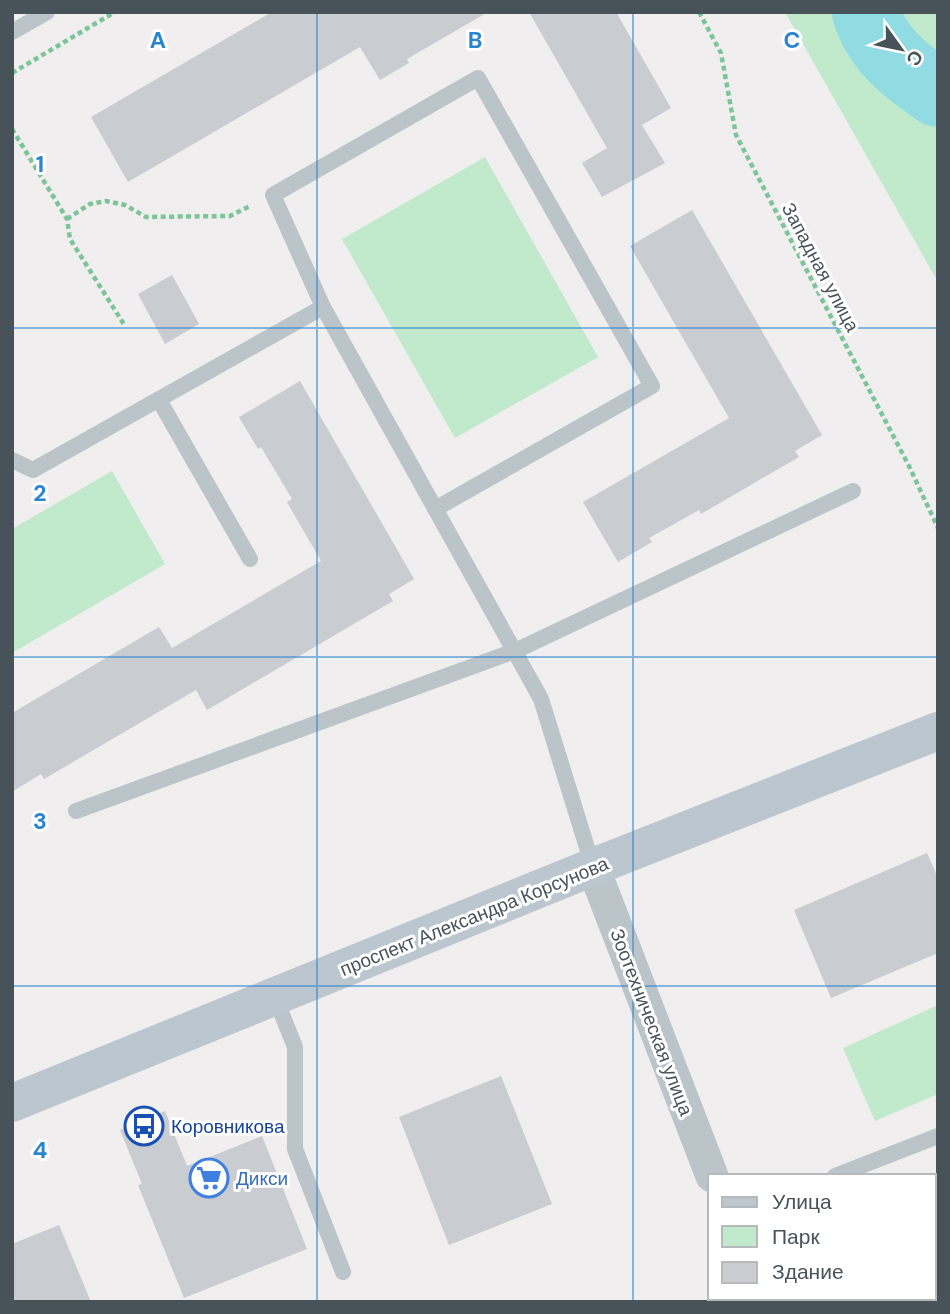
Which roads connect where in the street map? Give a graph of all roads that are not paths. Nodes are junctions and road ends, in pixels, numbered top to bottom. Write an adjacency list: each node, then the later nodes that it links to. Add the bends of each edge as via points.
1 (47, 12): 2 (lane)
2 (12, 32)
3 (323, 307): 4 (lane); 7 (lane); 7 (lane, via 273,195 478,78 652,386)
4 (159, 400): 5 (lane, via 33,470); 8 (lane)
5 (12, 460)
6 (853, 491): 9 (lane)
7 (435, 509): 9 (lane)
8 (250, 559)
9 (515, 651): 11 (lane); 12 (lane, via 541,699)
10 (938, 731): 12 (street, проспект Александра Корсунова)
11 (76, 811)
12 (593, 867): 13 (street, проспект Александра Корсунова); 16 (street, Зоотехническая улица)
13 (275, 997): 14 (street, проспект Александра Корсунова); 18 (lane, via 295,1048 295,1149)
14 (12, 1103)
15 (938, 1136): 17 (lane)
16 (711, 1174)
17 (840, 1174)
18 (343, 1272)

